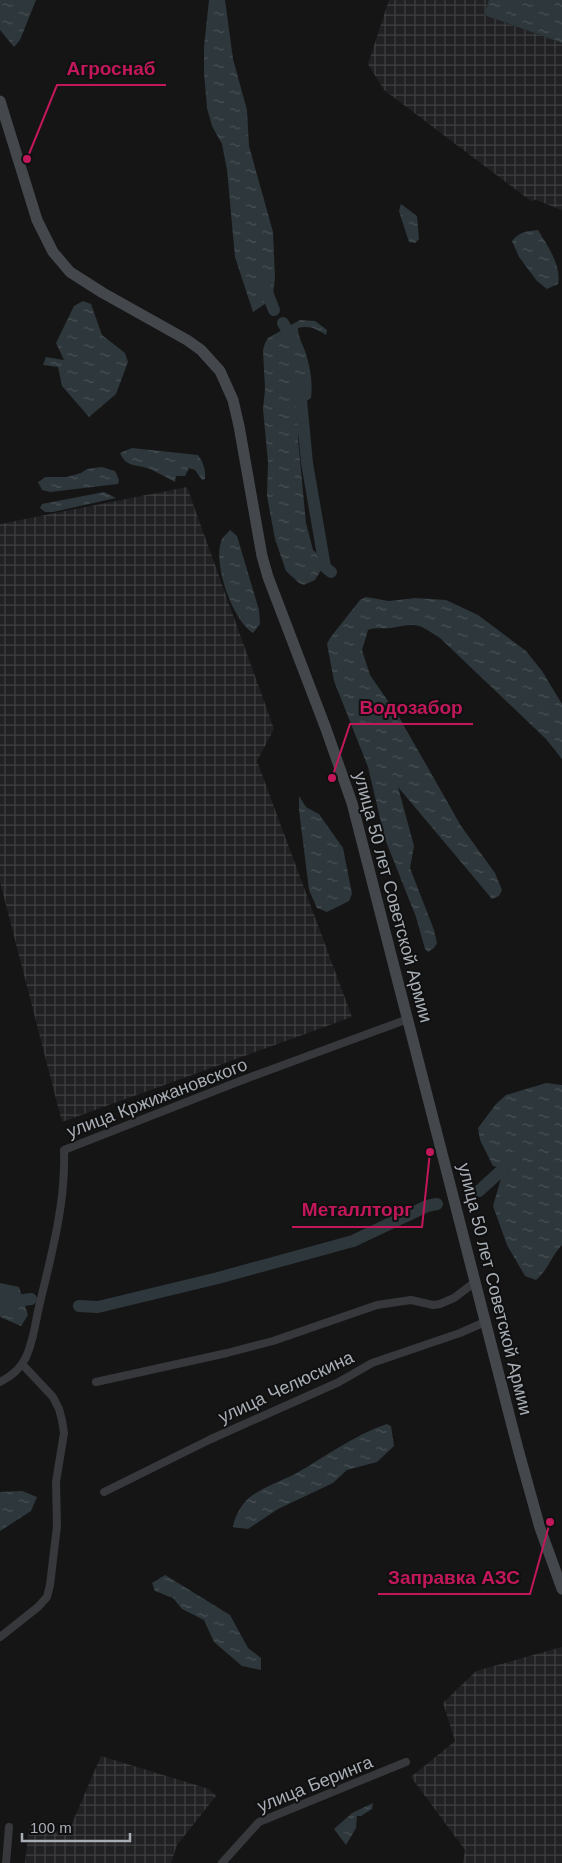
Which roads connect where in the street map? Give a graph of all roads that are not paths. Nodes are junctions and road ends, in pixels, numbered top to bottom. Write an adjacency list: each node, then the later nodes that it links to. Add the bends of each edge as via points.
1 (0, 101): 2 (main road, улица 50 лет Советской Армии, via 37,220 60,262 85,282 187,340 212,361 224,378 239,426 256,528 268,577 352,803)
2 (408, 1019): 3 (main road, улица 50 лет Советской Армии); 5 (street, улица Кржижановского, via 64,1150 65,1176 49,1264 31,1341)
3 (475, 1282): 4 (main road, улица 50 лет Советской Армии); 7 (street, via 440,1304 411,1300 377,1305 273,1341)
4 (485, 1322): 8 (street, улица Челюскина, via 372,1363 339,1382 226,1432); 9 (main road, улица 50 лет Советской Армии, via 537,1519)
5 (22, 1364): 6 (street, улица Кржижановского); 10 (street, via 53,1397 62,1420 64,1433 56,1482 57,1526 47,1597)
6 (0, 1382)
7 (96, 1382)
8 (104, 1492)
9 (562, 1589)
10 (0, 1637)
11 (406, 1762): 14 (street, улица Беринга, via 259,1822)
12 (9, 1827): 13 (street)
13 (6, 1863)
14 (222, 1863)

